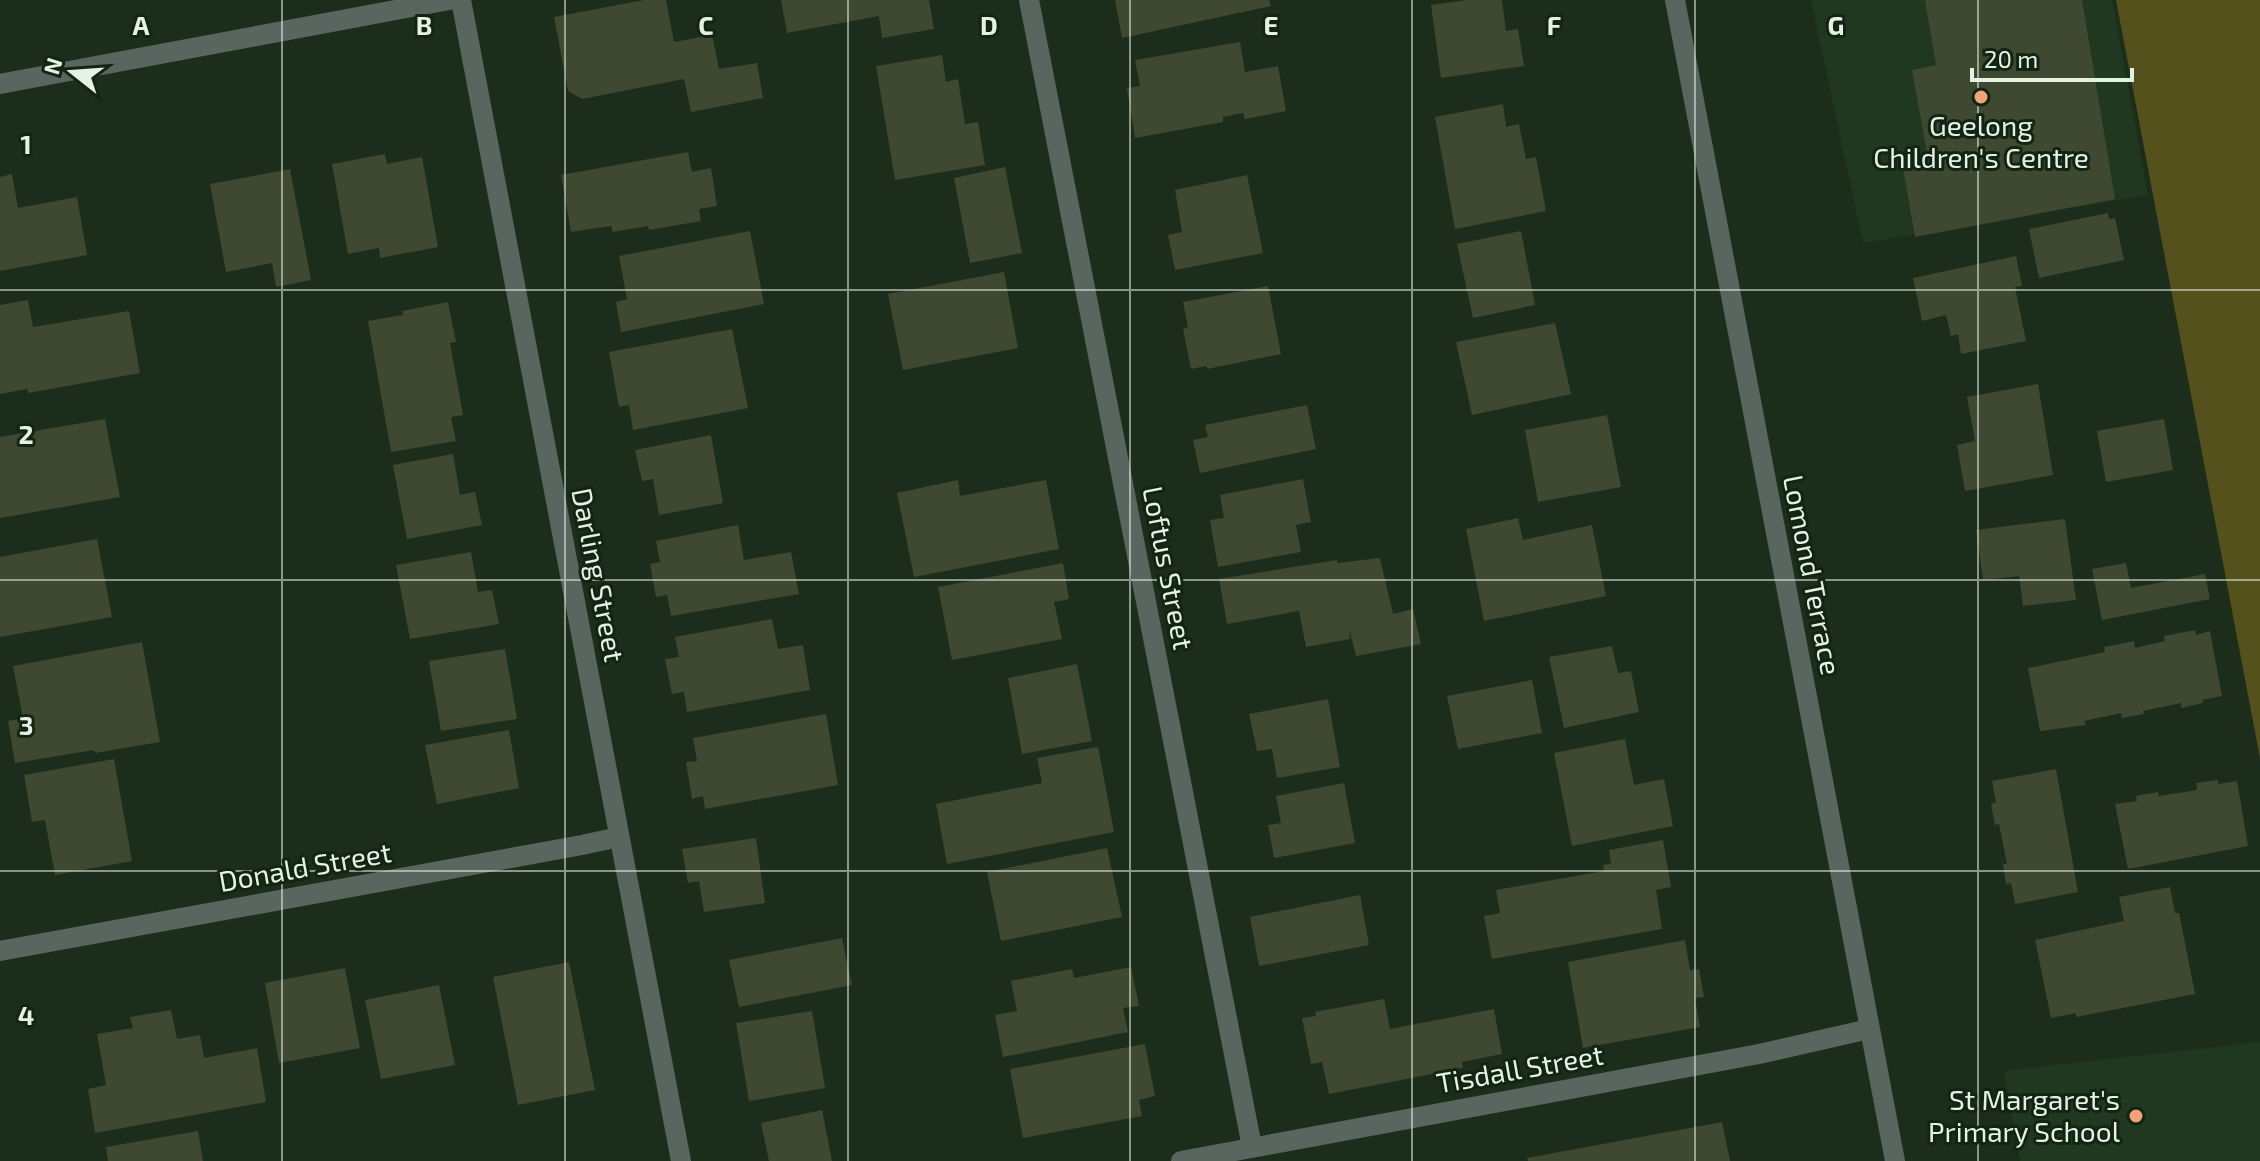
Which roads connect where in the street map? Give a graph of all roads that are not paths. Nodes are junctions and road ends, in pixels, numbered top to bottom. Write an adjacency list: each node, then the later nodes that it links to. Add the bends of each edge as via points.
1 (449, 0): 5 (street)
2 (461, 0): 6 (street, Darling Street)
3 (1029, 0): 9 (street, Loftus Street)
4 (1675, 0): 8 (street, Lomond Terrace)
5 (0, 84)
6 (619, 837): 7 (street, Donald Street); 10 (street, Darling Street)
7 (0, 951)
8 (1869, 1029): 9 (street, Tisdall Street); 12 (street, Lomond Terrace)
9 (1252, 1147): 11 (street, Tisdall Street)
10 (681, 1161)
11 (1181, 1161)
12 (1895, 1161)

